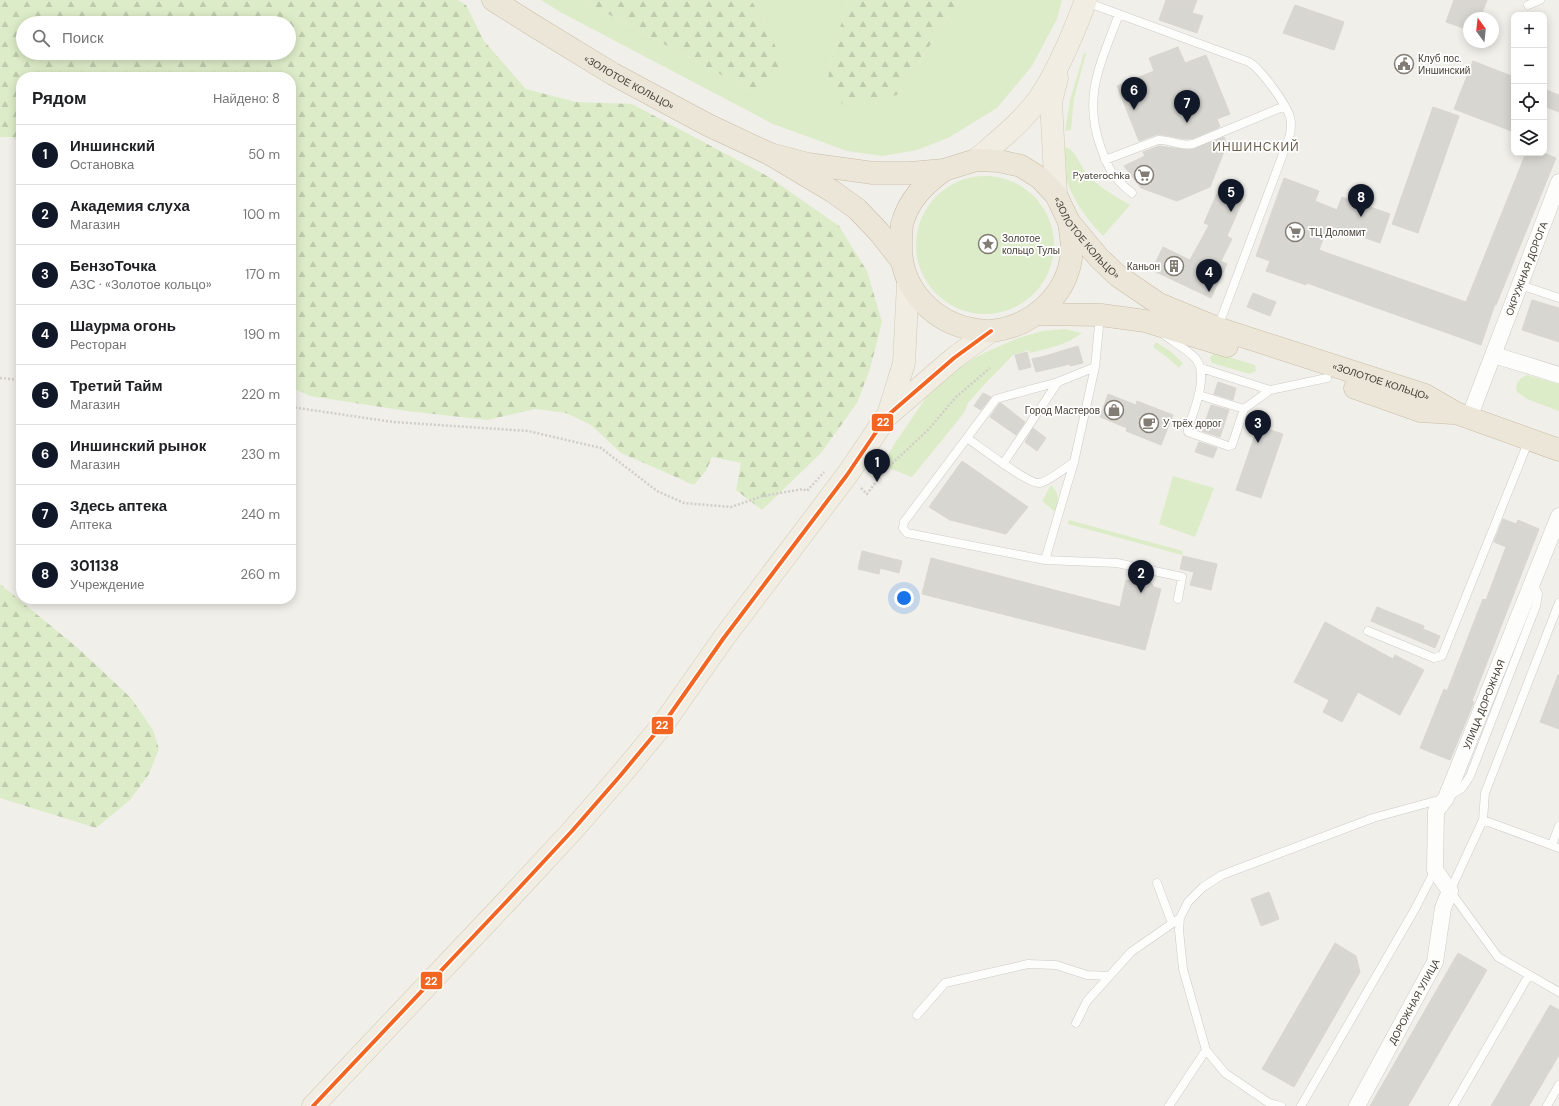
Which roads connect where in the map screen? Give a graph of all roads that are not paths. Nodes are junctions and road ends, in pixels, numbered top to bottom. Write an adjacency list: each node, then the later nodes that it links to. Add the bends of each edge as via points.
1 (493, 0): 8 (highway, «ЗОЛОТОЕ КОЛЬЦО», via 613,74 708,125)
2 (1540, 0): 4 (lane)
3 (1086, 1): 5 (lane); 6 (main road)
4 (1528, 5)
5 (1119, 14): 7 (lane, via 1250,62 1260,71); 10 (lane, via 1093,95 1095,129)
6 (1061, 59): 9 (main road, via 1038,100 1015,126); 14 (main road, via 1051,102)
7 (1285, 106): 10 (lane, via 1193,144 1186,146 1158,140); 23 (lane, via 1291,123 1289,138)
8 (770, 154): 11 (highway, «ЗОЛОТОЕ КОЛЬЦО», via 808,164 873,173); 16 (highway, «ЗОЛОТОЕ КОЛЬЦО», via 857,209 880,232)
9 (976, 160): 11 (highway, «ЗОЛОТОЕ КОЛЬЦО»); 14 (highway, «ЗОЛОТОЕ КОЛЬЦО», via 999,161 1021,166 1040,178)
10 (1105, 160): 13 (lane, via 1113,176)
11 (944, 170): 16 (highway, «ЗОЛОТОЕ КОЛЬЦО», via 923,186 910,205 902,225)
12 (1559, 182): 18 (street, ОКРУЖНАЯ ДОРОГА)
13 (1132, 193)
14 (1056, 194): 15 (highway, «ЗОЛОТОЕ КОЛЬЦО»)
15 (1069, 222): 20 (highway, «ЗОЛОТОЕ КОЛЬЦО», via 1072,249 1070,267 1052,301); 23 (highway, «ЗОЛОТОЕ КОЛЬЦО», via 1118,276 1159,304)
16 (901, 260): 17 (highway, «ЗОЛОТОЕ КОЛЬЦО»)
17 (908, 283): 24 (highway, «ЗОЛОТОЕ КОЛЬЦО», via 921,301 941,318 964,328); 34 (main road, via 904,363)
18 (1520, 285): 19 (lane); 25 (street, ОКРУЖНАЯ ДОРОГА)
19 (1559, 298)
20 (1038, 314): 21 (highway, «ЗОЛОТОЕ КОЛЬЦО»); 24 (highway, «ЗОЛОТОЕ КОЛЬЦО», via 1015,326)
21 (1100, 315): 22 (highway, «ЗОЛОТОЕ КОЛЬЦО»); 26 (lane)
22 (1145, 321): 27 (lane, via 1193,357); 29 (highway, «ЗОЛОТОЕ КОЛЬЦО»)
23 (1217, 328): 35 (highway, «ЗОЛОТОЕ КОЛЬЦО», via 1425,395)
24 (991, 331): 34 (main road, via 954,358)
25 (1494, 355): 28 (street); 35 (street, ОКРУЖНАЯ ДОРОГА)
26 (1095, 366): 30 (lane); 39 (lane)
27 (1201, 368): 31 (lane); 32 (lane)
28 (1559, 375)
29 (1326, 378): 31 (lane); 35 (highway, «ЗОЛОТОЕ КОЛЬЦО», via 1420,411)
30 (1058, 382): 36 (lane, via 996,399); 40 (lane)
31 (1270, 390): 33 (lane)
32 (1199, 395): 33 (lane); 33 (lane, via 1188,432 1231,446)
33 (1244, 409)
34 (887, 416): 63 (main road, via 664,723 620,776 572,831)
35 (1462, 416): 37 (highway, «ЗОЛОТОЕ КОЛЬЦО»)
36 (967, 438): 40 (lane); 43 (lane, via 904,522 903,530 907,533)
37 (1529, 440): 38 (highway, «ЗОЛОТОЕ КОЛЬЦО»); 46 (lane, via 1442,656 1434,658)
38 (1559, 450)
39 (1074, 462): 40 (lane, via 1039,484); 43 (lane)
40 (1003, 464)
41 (1559, 516): 42 (street, УЛИЦА ДОРОЖНАЯ)
42 (1554, 543): 47 (street, УЛИЦА ДОРОЖНАЯ, via 1532,580)
43 (1045, 560): 44 (lane, via 1117,563 1182,577)
44 (1178, 599)
45 (1559, 603): 48 (lane, via 1486,793)
46 (1368, 631)
47 (1446, 798): 51 (street, УЛИЦА ДОРОЖНАЯ, via 1436,811); 54 (lane, via 1373,818 1222,875 1188,902)
48 (1483, 820): 50 (lane); 53 (lane)
49 (1559, 826): 50 (lane)
50 (1555, 846)
51 (1435, 870): 53 (street); 66 (lane)
52 (1157, 883): 55 (lane)
53 (1450, 891): 56 (lane, via 1498,957); 67 (street, ДОРОЖНАЯ УЛИЦА, via 1443,908 1435,962)
54 (1180, 918): 55 (lane); 61 (lane, via 1183,969)
55 (1172, 924): 57 (lane, via 1131,952)
56 (1529, 974): 58 (lane); 68 (lane)
57 (1109, 976): 59 (lane, via 1087,975 1056,966 1028,964 945,984); 60 (lane, via 1087,1001)
58 (1559, 992)
59 (917, 1015)
60 (1076, 1022)
61 (1206, 1050): 64 (lane); 65 (lane, via 1225,1073 1269,1103)
62 (1559, 1085): 69 (lane)
63 (314, 1106)
64 (1169, 1106)
65 (1280, 1106)
66 (1301, 1106)
67 (1357, 1106)
68 (1453, 1106)
69 (1547, 1106)

